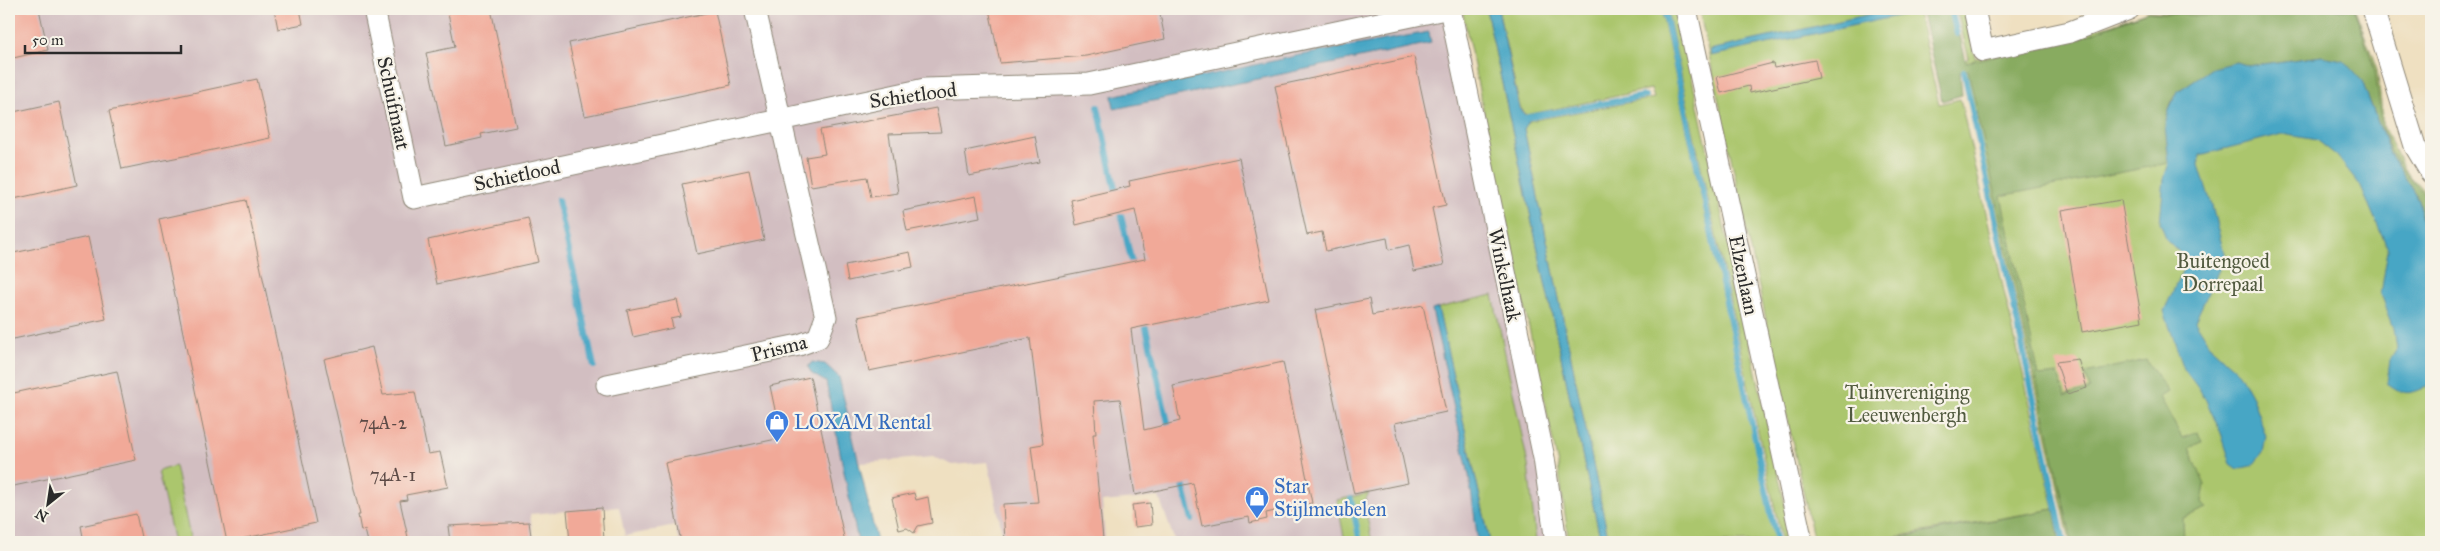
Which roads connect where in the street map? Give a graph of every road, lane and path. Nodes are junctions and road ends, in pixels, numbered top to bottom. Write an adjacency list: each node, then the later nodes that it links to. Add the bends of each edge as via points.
1 (374, 9): 11 (street, Schuifmaat)
2 (755, 9): 9 (street)
3 (1445, 9): 9 (street, Schietlood, via 1090,84 926,89)
4 (1450, 9): 13 (street, Winkelhaak, via 1544,458)
5 (1686, 9): 14 (street, Elzenlaan)
6 (1974, 9): 7 (street, via 1983,51 2070,32)
7 (2129, 9)
8 (2373, 9): 10 (street, via 2415,146)
9 (782, 118): 11 (street, Schietlood); 12 (street, Prisma, via 826,317 818,338 799,345)
10 (2431, 173)
11 (414, 198)
12 (607, 385)
13 (1556, 542)
14 (1802, 542)

